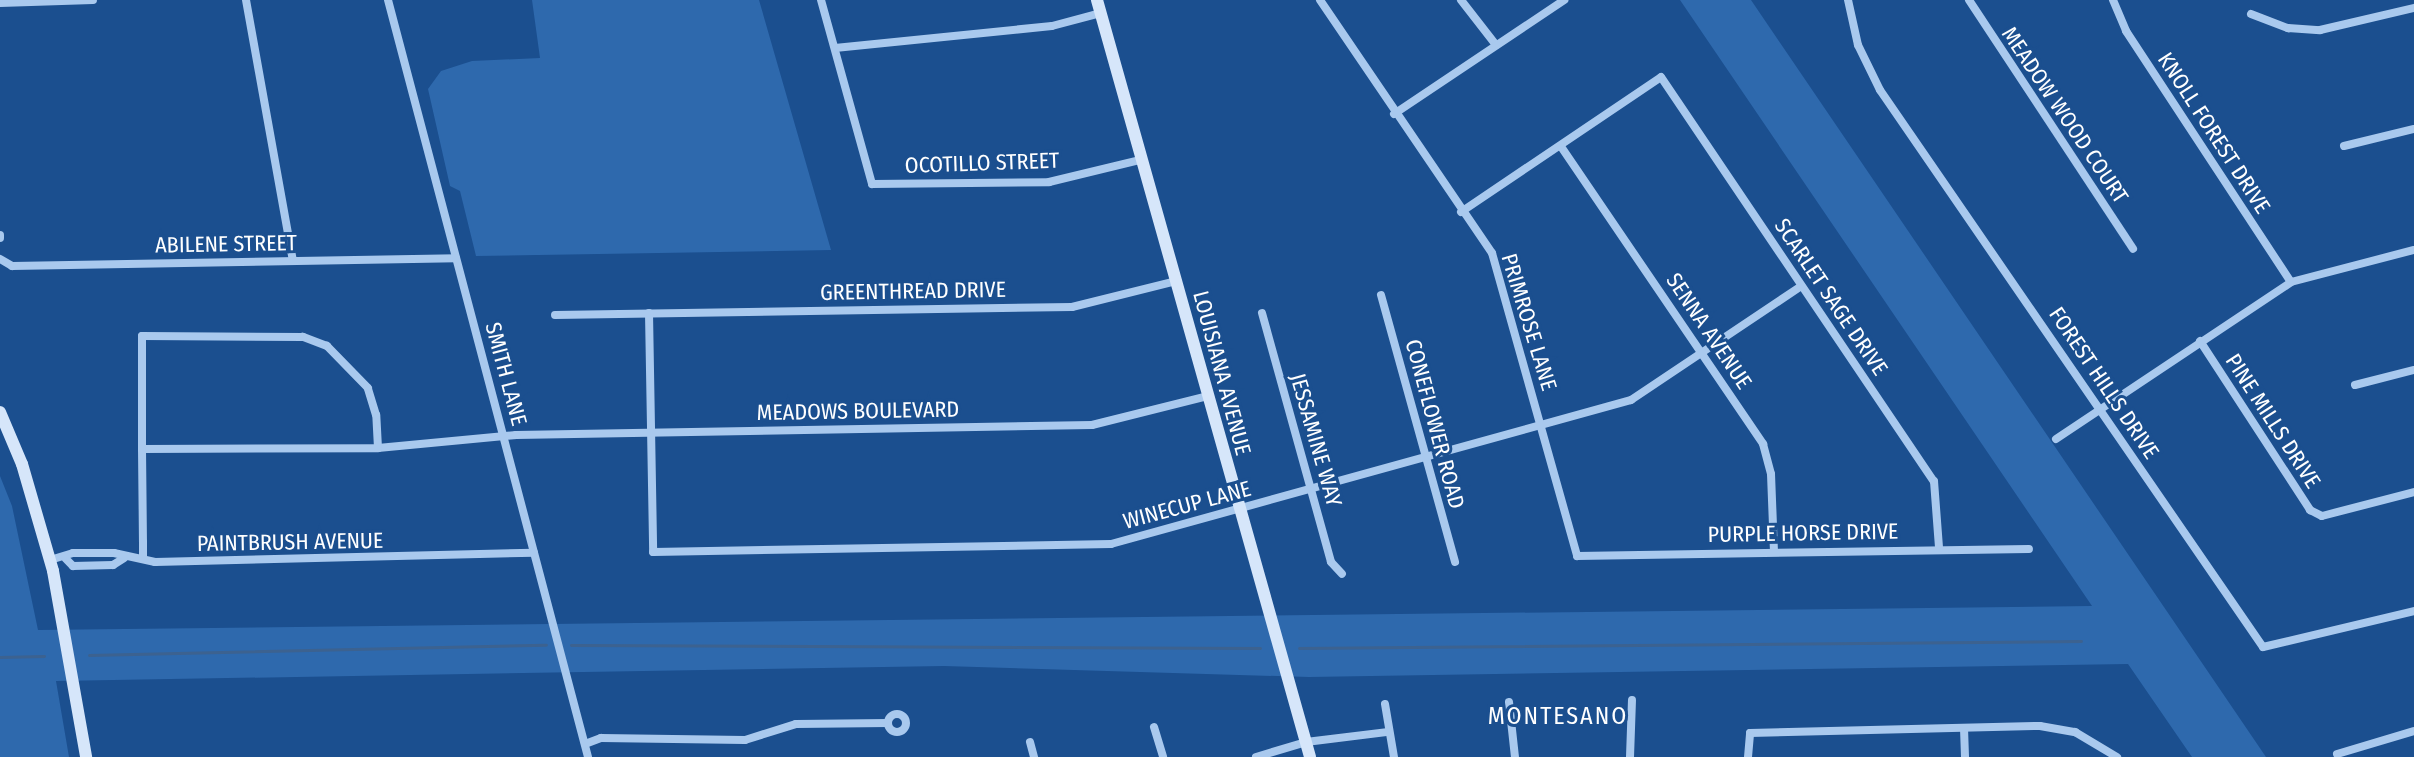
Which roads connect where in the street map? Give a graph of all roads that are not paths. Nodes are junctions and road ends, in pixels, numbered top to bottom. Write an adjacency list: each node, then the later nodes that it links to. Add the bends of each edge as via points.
1 (93, 0): 11 (street)
2 (246, 0): 27 (street)
3 (388, 0): 25 (street, SMITH LANE)
4 (821, 0): 16 (street)
5 (1320, 0): 17 (street, PRIMROSE LANE)
6 (1461, 0): 15 (street)
7 (1564, 0): 15 (street)
8 (1848, 0): 40 (street, FOREST HILLS DRIVE, via 1858,45 1880,90)
9 (1969, 0): 23 (street, MEADOW WOOD COURT)
10 (2113, 0): 29 (street, KNOLL FOREST DRIVE, via 2126,31)
11 (0, 3)
12 (1099, 6): 16 (street, via 1052,26); 21 (street, LOUISIANA AVENUE)
13 (2414, 8): 14 (street, via 2320,30 2288,28)
14 (2251, 14)
15 (1496, 45): 17 (street)
16 (835, 48): 21 (street, OCOTILLO STREET, via 872,184 1049,182)
17 (1394, 114): 22 (street, PRIMROSE LANE)
18 (2414, 129): 19 (street)
19 (2344, 146)
20 (1562, 148): 22 (street); 30 (street, SCARLET SAGE DRIVE, via 1661,77); 36 (street, SENNA AVENUE)
21 (1140, 160): 28 (street, LOUISIANA AVENUE)
22 (1461, 212): 42 (street, PRIMROSE LANE, via 1492,253)
23 (2133, 249)
24 (2414, 250): 29 (street)
25 (456, 258): 27 (street, ABILENE STREET); 44 (street, SMITH LANE)
26 (0, 259): 27 (street, ABILENE STREET, via 12,266)
27 (293, 260)
28 (1176, 281): 32 (street, GREENTHREAD DRIVE, via 1072,307); 39 (street, LOUISIANA AVENUE)
29 (2291, 282): 35 (street)
30 (1801, 286): 36 (street, WINECUP LANE); 52 (street, SCARLET SAGE DRIVE, via 1934,481)
31 (1381, 295): 48 (street, CONEFLOWER ROAD)
32 (649, 313): 34 (street, GREENTHREAD DRIVE); 43 (street)
33 (1262, 313): 49 (street, JESSAMINE WAY)
34 (555, 315)
35 (2200, 341): 40 (street); 50 (street, PINE MILLS DRIVE, via 2310,510 2322,516)
36 (1703, 353): 42 (street, WINECUP LANE, via 1631,400); 54 (street, SENNA AVENUE, via 1768,457)
37 (2414, 370): 38 (street)
38 (2355, 385)
39 (1208, 396): 43 (street, MEADOWS BOULEVARD, via 1092,425); 51 (street, LOUISIANA AVENUE)
40 (2100, 409): 45 (street); 61 (street, FOREST HILLS DRIVE, via 2263,647)
41 (0, 412): 58 (street)
42 (1541, 426): 48 (street, WINECUP LANE); 56 (street, PRIMROSE LANE)
43 (651, 433): 44 (street, MEADOWS BOULEVARD); 51 (street, WINECUP LANE, via 653,552 1111,544)
44 (505, 438): 46 (street, MEADOWS BOULEVARD); 55 (street, SMITH LANE)
45 (2056, 439)
46 (378, 448): 47 (street, MEADOWS BOULEVARD); 47 (street, via 368,388 327,346 303,337 142,336)
47 (142, 449): 57 (street)
48 (1426, 459): 49 (street, WINECUP LANE); 59 (street, CONEFLOWER ROAD)
49 (1311, 490): 51 (street, WINECUP LANE); 60 (street, JESSAMINE WAY, via 1331,562)
50 (2414, 492)
51 (1239, 510): 71 (street, LOUISIANA AVENUE)
52 (1939, 548): 53 (street, PURPLE HORSE DRIVE); 54 (street, PURPLE HORSE DRIVE)
53 (2029, 549)
54 (1774, 552): 56 (street, PURPLE HORSE DRIVE)
55 (534, 553): 57 (street, PAINTBRUSH AVENUE); 72 (street, SMITH LANE)
56 (1577, 556)
57 (143, 558): 58 (street, PAINTBRUSH AVENUE, via 73,553)
58 (50, 560): 74 (street)
59 (1455, 562)
60 (1342, 574)
61 (2414, 611)
62 (1632, 700): 82 (street)
63 (1509, 702): 81 (street)
64 (1385, 704): 69 (street)
65 (888, 723): 72 (street, via 796,724 745,740)
66 (1154, 727): 77 (street)
67 (1964, 728): 83 (street, via 1750,733); 84 (street); 85 (street, via 2058,727)
68 (2414, 731): 73 (street)
69 (1388, 732): 71 (street); 80 (street)
70 (1030, 742): 76 (street)
71 (1306, 742): 78 (street); 79 (street, LOUISIANA AVENUE)
72 (585, 744): 75 (street, SMITH LANE)
73 (2337, 754)
74 (86, 757)
75 (588, 757)
76 (1034, 757)
77 (1163, 757)
78 (1256, 757)
79 (1310, 757)
80 (1394, 757)
81 (1515, 757)
82 (1630, 757)
83 (1748, 757)
84 (1965, 757)
85 (2117, 757)

